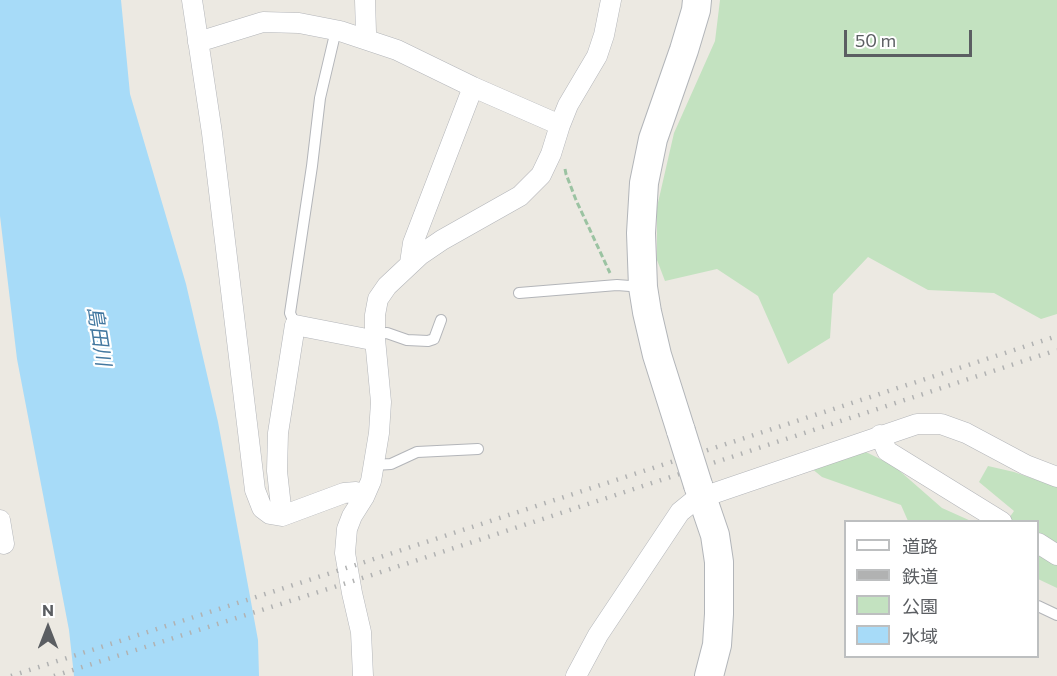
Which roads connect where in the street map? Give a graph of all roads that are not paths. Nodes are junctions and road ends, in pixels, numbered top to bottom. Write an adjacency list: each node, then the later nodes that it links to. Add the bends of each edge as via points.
1 (192, 0): 7 (street)
2 (365, 0): 6 (street)
3 (611, 0): 9 (street, via 597,56)
4 (697, 0): 11 (street, via 653,139)
5 (336, 30): 6 (street); 7 (street, via 263,22); 14 (lane, via 320,98 290,313)
6 (365, 39): 8 (street)
7 (198, 42): 22 (street, via 255,490 262,508)
8 (473, 87): 9 (street); 10 (street, via 413,243)
9 (558, 130): 10 (street, via 541,175 520,196)
10 (410, 263): 15 (street, via 378,298)
11 (630, 286): 12 (lane); 20 (street, bridge, via 647,312)
12 (519, 293)
13 (441, 320): 15 (lane, via 434,339 428,341 407,340 387,333)
14 (295, 325): 15 (street, via 367,339); 22 (street, via 278,433)
15 (375, 336): 18 (street, via 381,402)
16 (880, 435): 19 (street, via 917,424 941,424); 20 (street); 24 (street, via 887,451)
17 (478, 449): 18 (lane, via 417,452 391,464)
18 (374, 465): 21 (street)
19 (1057, 477)
20 (700, 491): 31 (street, via 680,512 598,635); 32 (street, via 715,535 719,562 717,645)
21 (364, 497): 22 (street, via 356,492 344,493); 30 (street, via 347,529 345,553 361,632)
22 (282, 516)
23 (0, 520): 25 (street)
24 (999, 520)
25 (4, 544)
26 (1039, 544): 27 (street)
27 (1057, 555)
28 (1039, 606): 29 (lane)
29 (1057, 615)
30 (363, 676)
31 (576, 676)
32 (709, 676)

